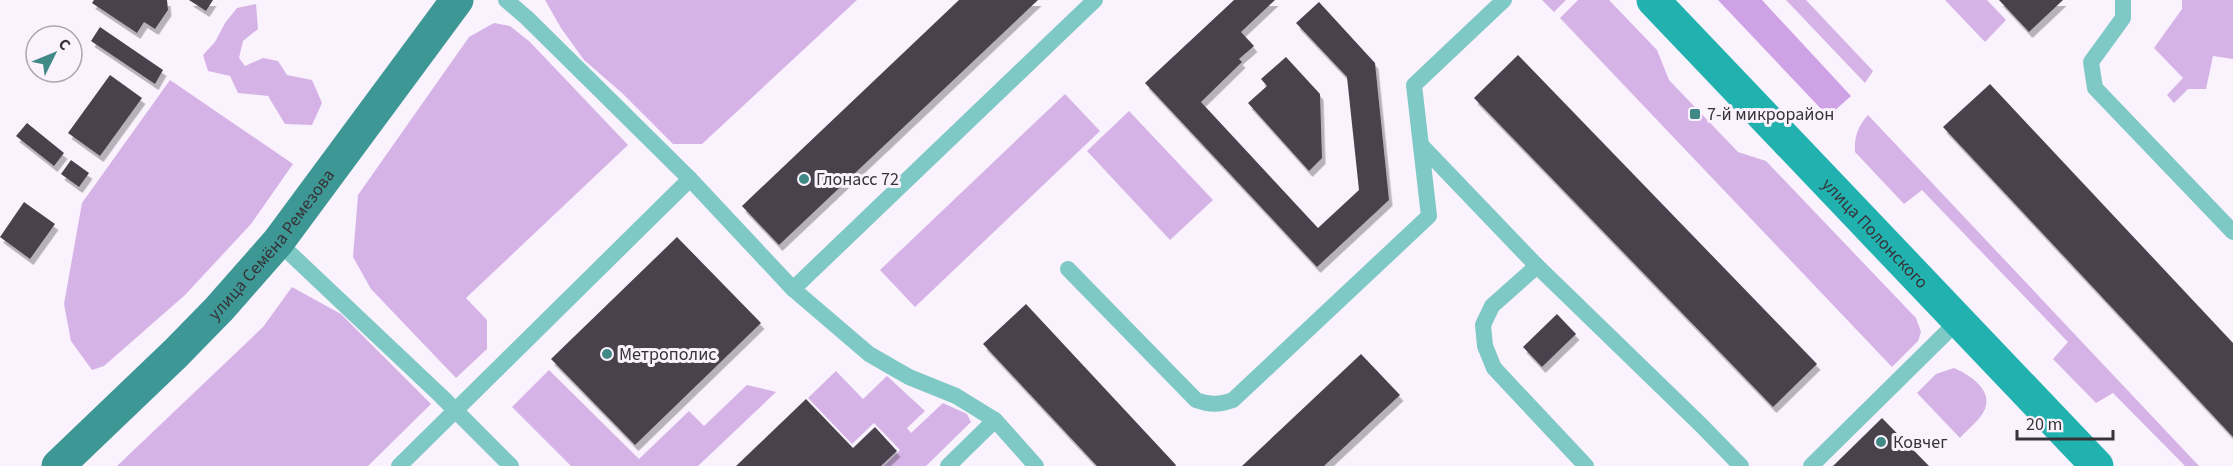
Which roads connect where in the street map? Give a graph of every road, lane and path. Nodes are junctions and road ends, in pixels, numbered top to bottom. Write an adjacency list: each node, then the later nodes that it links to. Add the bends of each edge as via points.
1 (457, 0): 10 (main road, улица Семёна Ремезова)
2 (506, 0): 8 (lane)
3 (1095, 0): 13 (lane)
4 (1504, 0): 7 (lane, via 1414,85)
5 (1653, 0): 14 (main road, улица Полонского)
6 (2123, 0): 9 (lane, via 2123,18 2091,62 2096,88)
7 (1421, 145): 11 (lane); 12 (lane, via 1429,216 1233,400 1209,405 1196,400)
8 (690, 179): 13 (lane); 15 (lane)
9 (2233, 232)
10 (278, 242): 15 (lane); 17 (main road, улица Семёна Ремезова, via 176,353)
11 (1537, 266): 22 (lane, via 1492,306 1483,325 1485,346 1494,368); 23 (lane)
12 (1068, 269)
13 (793, 289): 16 (lane, via 869,354 909,377 956,396)
14 (1958, 321): 24 (lane); 25 (main road, улица Полонского)
15 (456, 411): 18 (lane); 19 (lane)
16 (995, 420): 20 (lane); 21 (lane)
17 (58, 466)
18 (399, 466)
19 (511, 466)
20 (948, 466)
21 (1036, 466)
22 (1586, 466)
23 (1741, 466)
24 (1811, 466)
25 (2097, 466)

